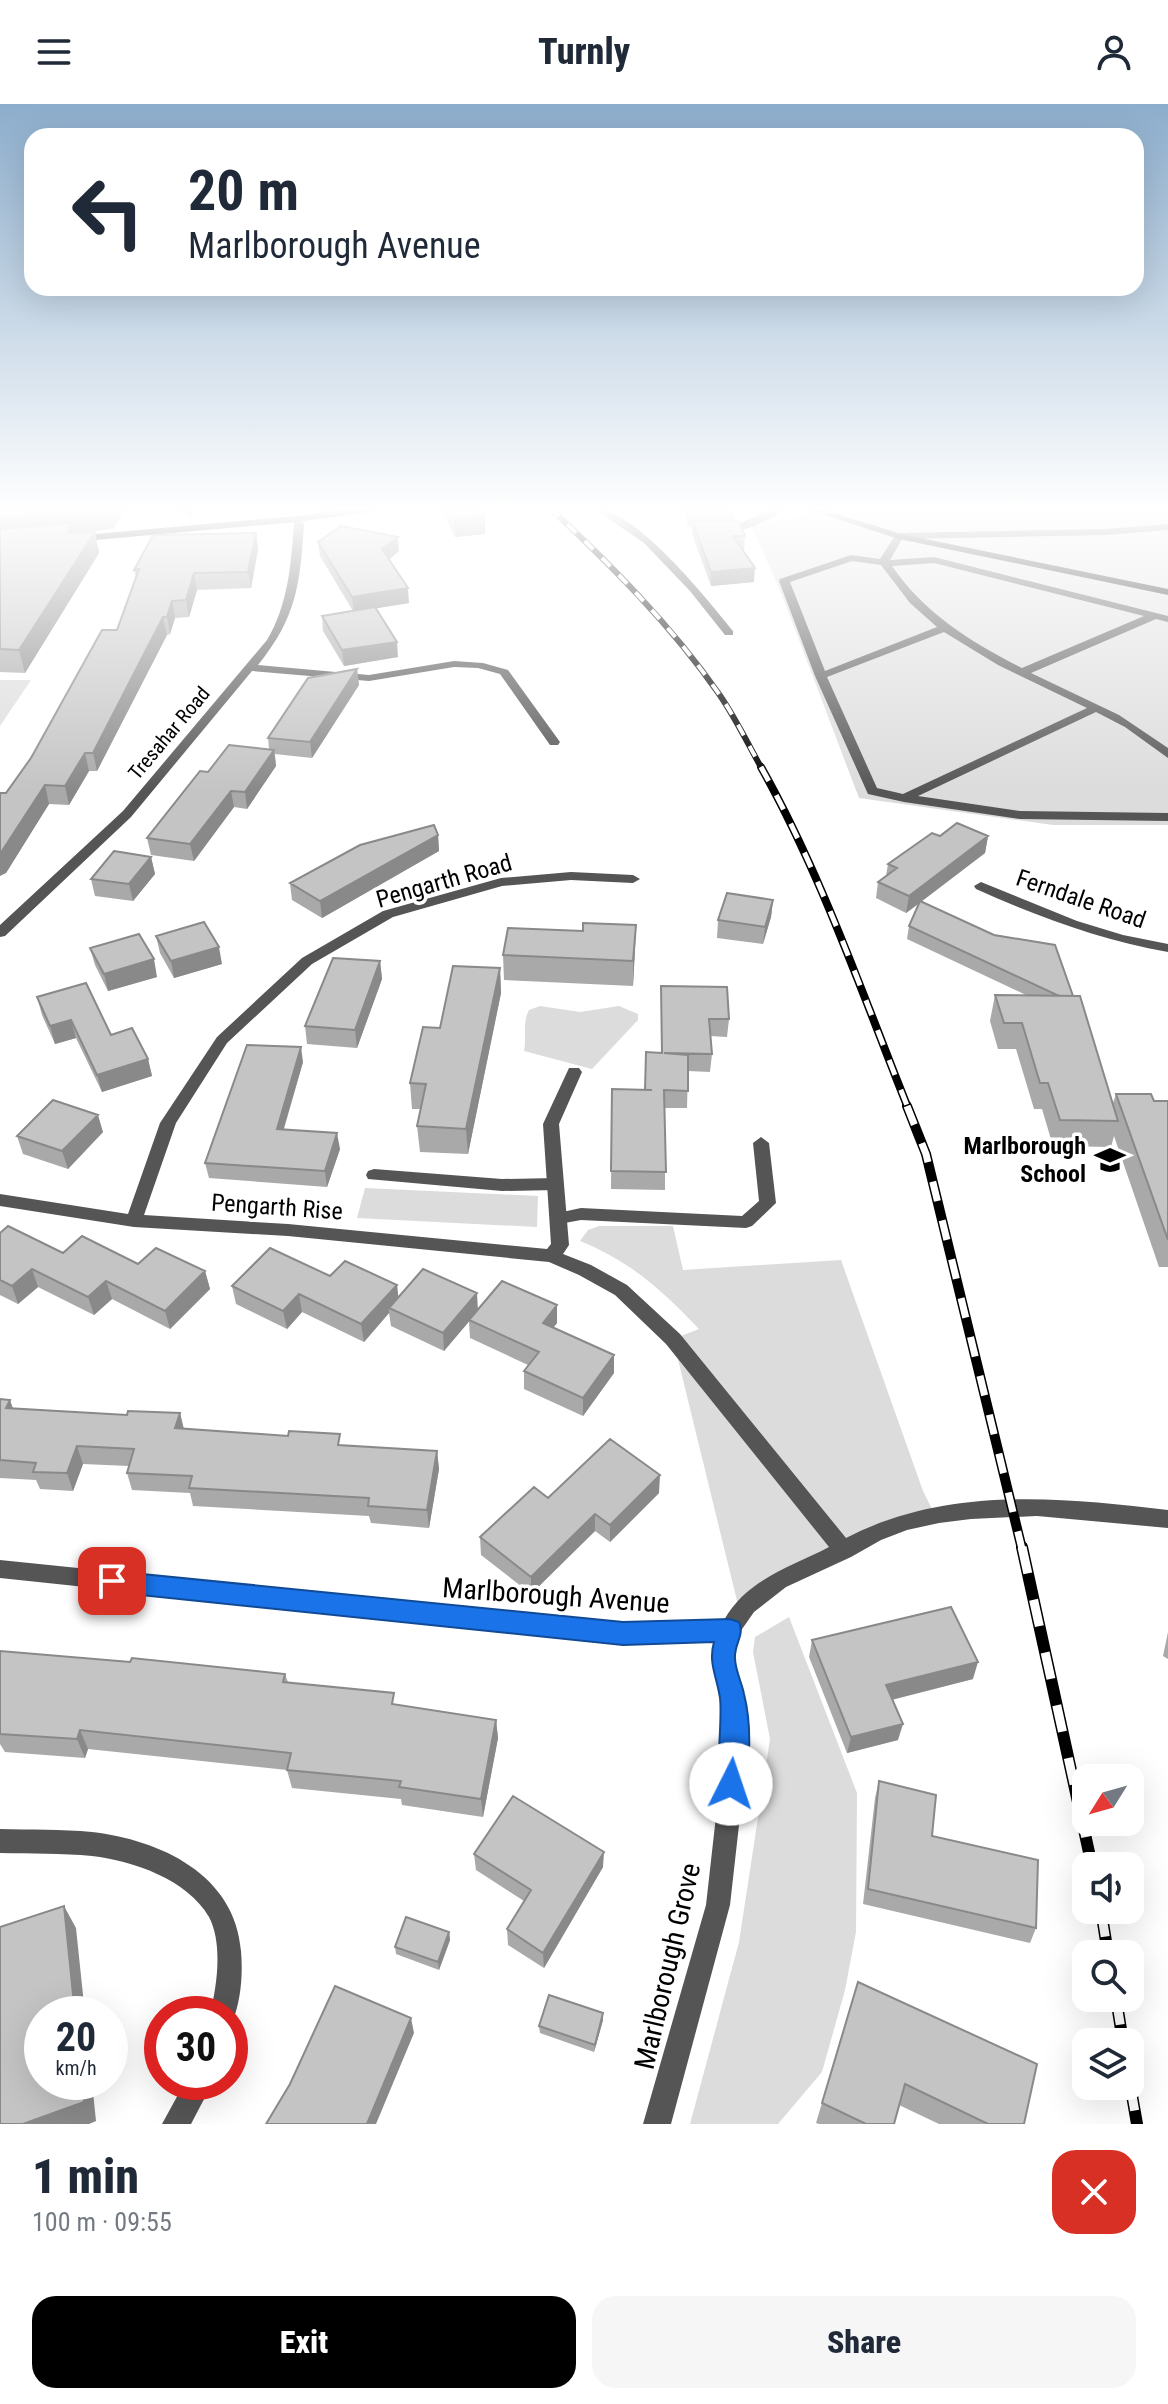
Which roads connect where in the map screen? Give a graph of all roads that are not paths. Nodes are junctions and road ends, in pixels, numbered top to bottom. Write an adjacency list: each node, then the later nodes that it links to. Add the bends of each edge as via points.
1 (290, 602): 10 (street, Tresahar Road, via 281,628)
2 (705, 602): 9 (street)
3 (792, 602): 12 (street)
4 (916, 602): 8 (street)
5 (1101, 602): 6 (street)
6 (1154, 616): 7 (street); 11 (street)
7 (1168, 619)
8 (946, 627): 11 (street); 12 (street)
9 (729, 633)
10 (252, 668): 14 (street, via 358,678 479,665 504,672); 20 (street, Tresahar Road, via 127,814)
11 (1023, 672): 13 (street)
12 (821, 676): 16 (street, via 872,791)
13 (1095, 708): 15 (street, via 1152,739); 16 (street)
14 (554, 742)
15 (1168, 754)
16 (904, 798): 17 (street, via 1020,815)
17 (1168, 817)
18 (633, 879): 28 (street, Pengarth Road, via 571,876 501,882 388,914 307,961 222,1040 168,1123)
19 (981, 886): 21 (street, Ferndale Road, via 1103,935)
20 (0, 933)
21 (1168, 948)
22 (574, 1072): 25 (street, via 551,1124)
23 (761, 1143): 27 (street, via 768,1203 746,1222 581,1214)
24 (374, 1175): 25 (street)
25 (556, 1184): 27 (street)
26 (0, 1200): 28 (street, Pengarth Rise)
27 (559, 1218): 29 (street, via 560,1245)
28 (134, 1221): 29 (street, Pengarth Rise)
29 (551, 1256): 31 (street, Pengarth Rise, via 621,1290 673,1339)
30 (1168, 1519): 31 (street, via 1097,1510 984,1509 905,1521)
31 (844, 1551): 33 (street, via 768,1586 739,1609)
32 (0, 1569): 33 (street, Marlborough Avenue, via 623,1634)
33 (730, 1630): 38 (street, Marlborough Grove, via 722,1657 733,1698 735,1754 718,1905)
34 (0, 1841): 35 (street, via 102,1846 157,1860 198,1888 218,1908 231,1957)
35 (226, 1996)
36 (190, 2100): 37 (street)
37 (176, 2124)
38 (657, 2124)

